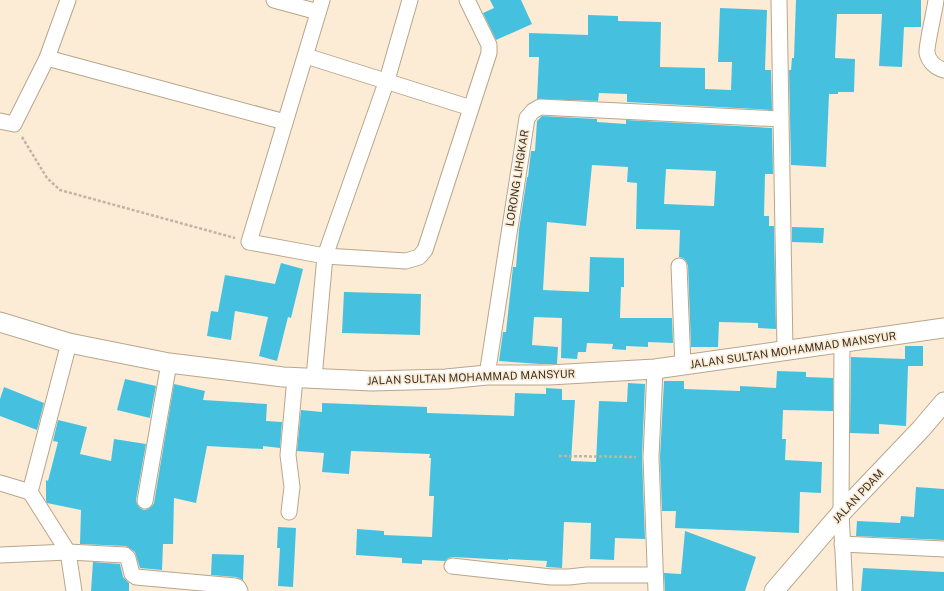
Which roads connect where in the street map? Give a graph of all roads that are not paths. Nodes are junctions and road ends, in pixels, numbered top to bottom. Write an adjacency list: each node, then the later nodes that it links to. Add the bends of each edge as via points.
1 (68, 0): 9 (street)
2 (274, 0): 7 (street)
3 (410, 0): 11 (street)
4 (467, 0): 12 (street, via 489,45 489,53)
5 (779, 0): 13 (street)
6 (936, 0): 10 (street, via 927,52 930,61)
7 (320, 6): 8 (street)
8 (306, 56): 11 (street); 15 (street)
9 (47, 58): 14 (street); 15 (street)
10 (944, 70)
11 (387, 80): 12 (street); 16 (street)
12 (471, 108): 16 (street, via 425,250 419,257 406,261)
13 (781, 119): 22 (street); 26 (street, LORONG LIHGKAR, via 540,107 533,111 527,118)
14 (7, 122)
15 (285, 122): 16 (street, via 249,242)
16 (325, 256): 28 (street)
17 (679, 266): 24 (street)
18 (0, 322): 20 (street, JALAN SULTAN MOHAMMAD MANSYUR)
19 (944, 328): 21 (street, JALAN SULTAN MOHAMMAD MANSYUR)
20 (69, 343): 23 (street, JALAN SULTAN MOHAMMAD MANSYUR); 31 (street)
21 (842, 343): 22 (street, JALAN SULTAN MOHAMMAD MANSYUR); 34 (street)
22 (785, 351): 24 (street, JALAN SULTAN MOHAMMAD MANSYUR)
23 (169, 363): 27 (street, JALAN SULTAN MOHAMMAD MANSYUR); 32 (street)
24 (683, 366): 25 (street, JALAN SULTAN MOHAMMAD MANSYUR)
25 (656, 369): 26 (street, JALAN SULTAN MOHAMMAD MANSYUR, via 549,375); 40 (street, via 651,457)
26 (487, 375): 28 (street, JALAN SULTAN MOHAMMAD MANSYUR, via 446,379)
27 (294, 378): 28 (street, JALAN SULTAN MOHAMMAD MANSYUR); 33 (street, via 288,455 292,487)
28 (314, 378)
29 (944, 402): 34 (street, JALAN PDAM)
30 (1, 488): 31 (street)
31 (30, 492): 37 (street)
32 (145, 501)
33 (289, 512)
34 (841, 513): 35 (street); 44 (street, JALAN PDAM)
35 (842, 544): 36 (street); 45 (street)
36 (944, 549)
37 (68, 552): 38 (street); 41 (street); 42 (street, via 125,555 132,574 136,577 235,586)
38 (0, 555)
39 (452, 566): 40 (street, via 552,577)
40 (655, 575): 43 (street)
41 (74, 591)
42 (240, 591)
43 (656, 591)
44 (774, 591)
45 (845, 591)

